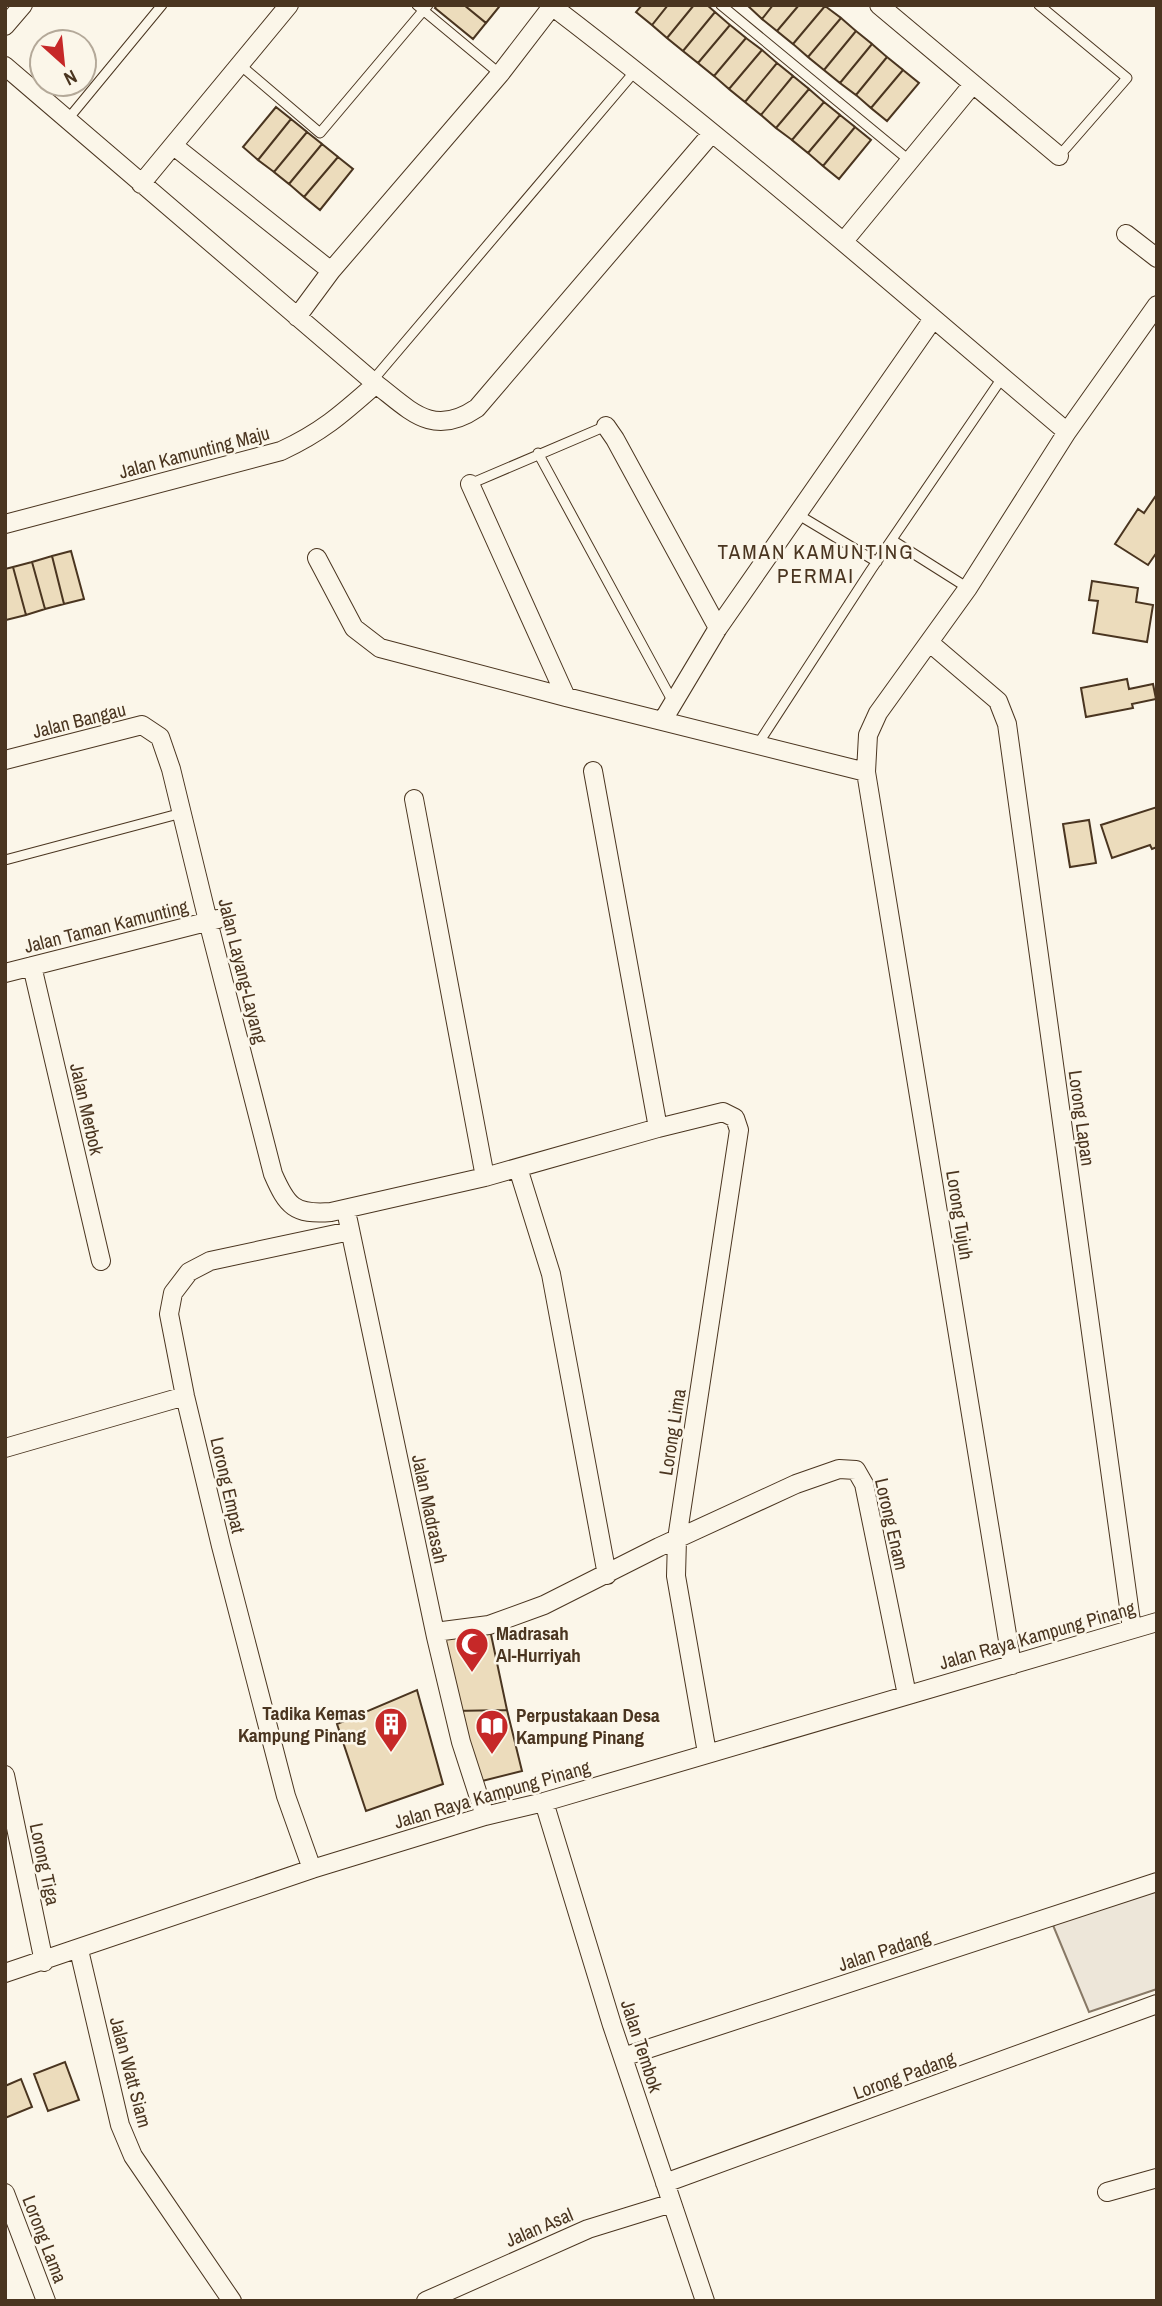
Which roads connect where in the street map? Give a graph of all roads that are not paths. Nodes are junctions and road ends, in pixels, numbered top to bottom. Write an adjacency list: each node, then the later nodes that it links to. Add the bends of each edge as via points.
1 (23, 5): 9 (street)
2 (162, 5): 15 (lane)
3 (289, 5): 10 (street)
4 (721, 5): 19 (lane)
5 (879, 5): 14 (street)
6 (1039, 5): 18 (lane, via 1127,78)
7 (552, 6): 12 (street); 13 (street)
8 (423, 7): 10 (lane, via 320,132); 13 (lane)
9 (5, 26)
10 (239, 64): 17 (street)
11 (5, 66): 15 (street)
12 (636, 70): 16 (street); 29 (lane)
13 (500, 74): 24 (street)
14 (973, 84): 18 (street); 19 (street)
15 (68, 119): 20 (street)
16 (712, 132): 22 (street); 29 (street, via 477,408 462,419 440,423 419,418)
17 (174, 146): 20 (street); 24 (street)
18 (1059, 156)
19 (910, 160): 22 (street)
20 (141, 184): 26 (street)
21 (1126, 234): 23 (street)
22 (844, 241): 27 (street)
23 (1157, 258)
24 (331, 271): 26 (street)
25 (1157, 305): 31 (street, Lorong Tujuh)
26 (297, 317): 29 (street)
27 (933, 319): 28 (street); 34 (street)
28 (1002, 378): 31 (street); 36 (lane)
29 (374, 382): 35 (street, Jalan Kamunting Maju, via 336,420 281,451)
30 (606, 426): 32 (lane); 40 (street)
31 (1067, 432): 39 (street, Lorong Tujuh)
32 (538, 453): 33 (lane); 43 (lane)
33 (470, 484): 42 (street)
34 (797, 514): 38 (lane); 40 (street)
35 (5, 524)
36 (892, 540): 38 (lane); 39 (lane)
37 (317, 558): 42 (street, via 354,628 380,648)
38 (877, 562): 46 (lane)
39 (968, 588): 41 (street, Lorong Tujuh)
40 (718, 628): 43 (street)
41 (930, 643): 49 (street, Lorong Tujuh, via 878,713 868,736); 67 (street, Lorong Lapan, via 998,701 1007,724)
42 (566, 697): 44 (street)
43 (673, 702): 44 (street)
44 (663, 720): 46 (street)
45 (160, 737): 47 (street, Jalan Bangau, via 142,725); 51 (street, Jalan Layang-Layang)
46 (758, 744): 49 (street)
47 (5, 760)
48 (593, 771): 56 (street)
49 (866, 772): 69 (street, Lorong Tujuh)
50 (414, 799): 58 (street)
51 (182, 813): 52 (lane); 53 (street, Jalan Layang-Layang)
52 (5, 860)
53 (213, 920): 54 (street, Jalan Taman Kamunting); 59 (street, Jalan Layang-Layang, via 273,1174 284,1198 297,1210 313,1213)
54 (32, 966): 55 (street, Jalan Taman Kamunting); 61 (street, Jalan Merbok)
55 (5, 973)
56 (657, 1128): 57 (street); 64 (street, Lorong Lima, via 723,1112 735,1118 739,1130)
57 (518, 1168): 58 (street); 65 (street, via 551,1274)
58 (485, 1177): 59 (street)
59 (345, 1208): 60 (street, Jalan Madrasah)
60 (350, 1231): 62 (street, Lorong Empat, via 210,1261 189,1272 173,1293 169,1314); 68 (street, Jalan Madrasah)
61 (102, 1261)
62 (185, 1396): 63 (street); 75 (street, Lorong Empat, via 286,1796)
63 (5, 1448)
64 (677, 1539): 65 (street); 70 (street, Lorong Enam, via 796,1484 839,1469 856,1470 864,1484); 71 (street, Lorong Lima, via 676,1576)
65 (607, 1575): 68 (street, via 489,1625)
66 (1157, 1622): 67 (street, Jalan Raya Kampung Pinang)
67 (1132, 1629): 69 (street, Jalan Raya Kampung Pinang)
68 (435, 1632): 74 (street, Jalan Madrasah)
69 (1012, 1665): 70 (street, Jalan Raya Kampung Pinang)
70 (907, 1695): 71 (street, Jalan Raya Kampung Pinang)
71 (707, 1754): 73 (street, Jalan Raya Kampung Pinang)
72 (5, 1775): 78 (street, Lorong Tiga)
73 (544, 1802): 74 (street, Jalan Raya Kampung Pinang); 81 (street, Jalan Tembok)
74 (485, 1816): 75 (street, Jalan Raya Kampung Pinang)
75 (312, 1869): 77 (street, Jalan Raya Kampung Pinang)
76 (1157, 1882): 81 (street, Jalan Padang)
77 (79, 1950): 78 (street, Jalan Raya Kampung Pinang); 88 (street, Jalan Watt Siam, via 120,2125 133,2155)
78 (44, 1962): 79 (street, Jalan Raya Kampung Pinang)
79 (5, 1973)
80 (1157, 2004): 83 (street, Lorong Padang)
81 (623, 2057): 83 (street, Jalan Tembok)
82 (1157, 2178): 84 (street)
83 (666, 2183): 86 (street, Jalan Tembok)
84 (1107, 2192)
85 (5, 2193): 87 (street, Lorong Lama)
86 (672, 2203): 89 (street, Jalan Asal, via 588,2229); 90 (street, Jalan Tembok)
87 (46, 2301)
88 (232, 2301)
89 (426, 2301)
90 (705, 2301)

